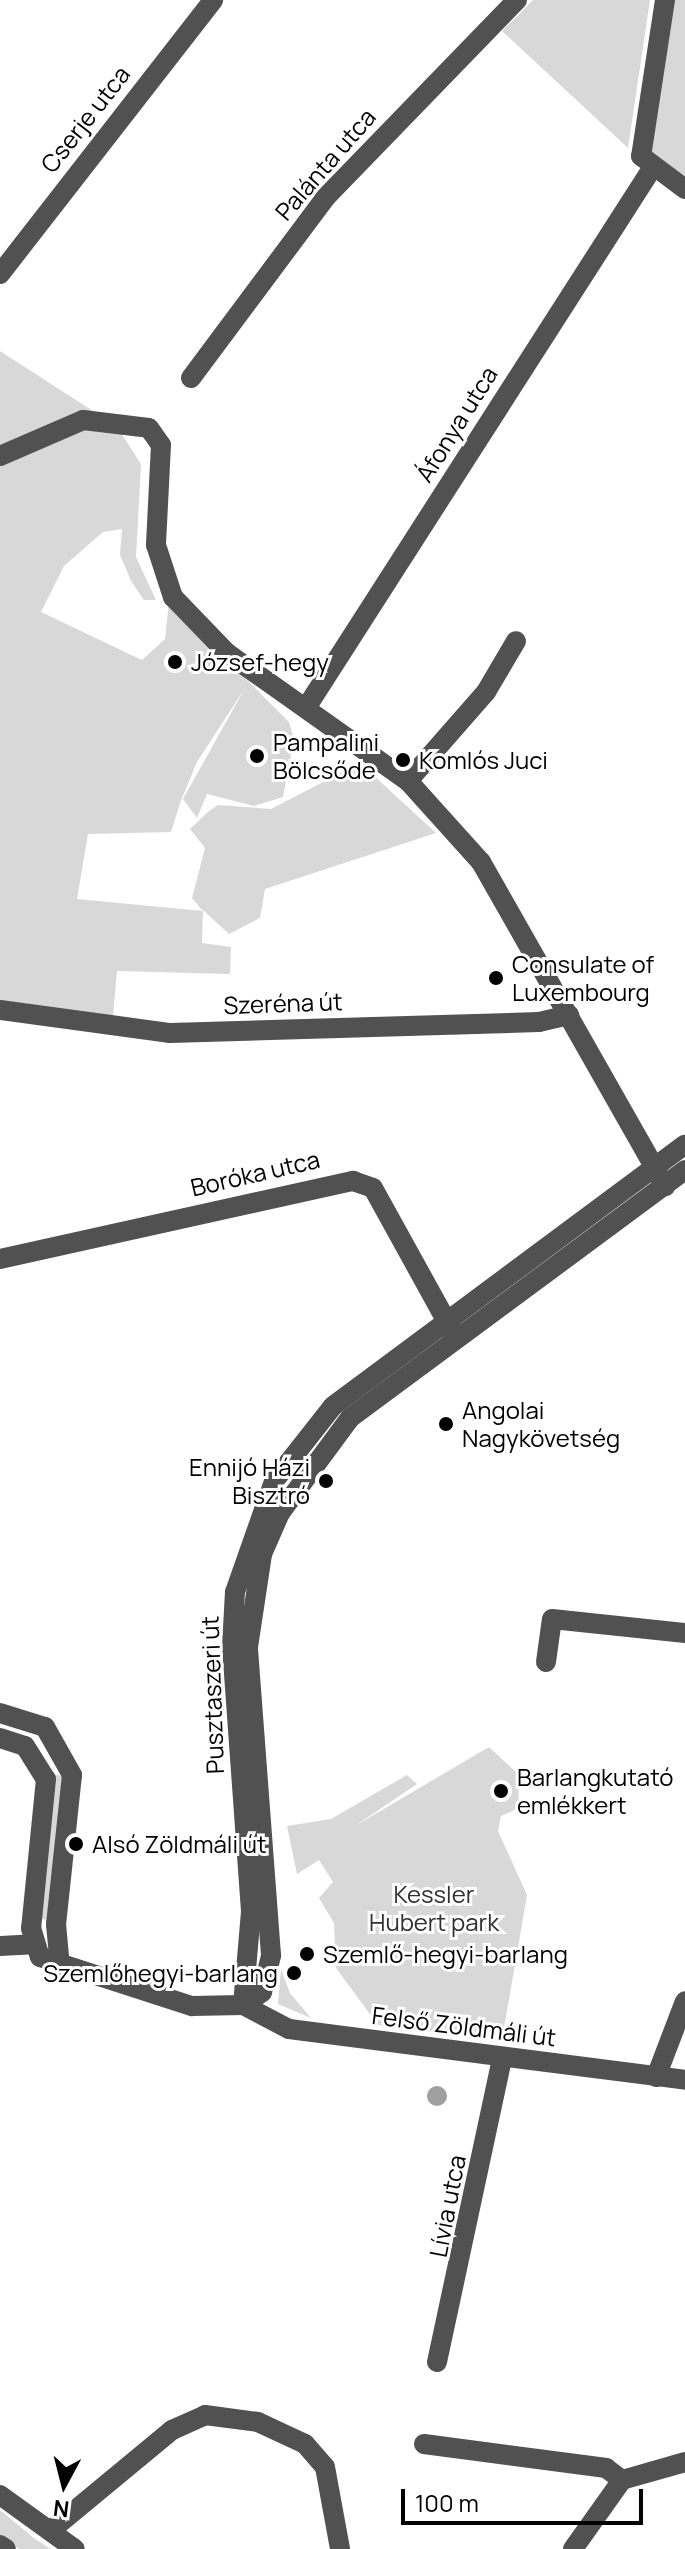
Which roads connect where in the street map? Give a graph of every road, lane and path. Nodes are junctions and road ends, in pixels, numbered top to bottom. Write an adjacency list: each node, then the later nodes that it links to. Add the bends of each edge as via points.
1 (213, 0): 6 (street, Cserje utca)
2 (517, 0): 7 (street, Palánta utca, via 325,198)
3 (665, 0): 4 (street, via 641,156)
4 (651, 170): 5 (street); 10 (street, Áfonya utca)
5 (685, 189)
6 (0, 274)
7 (191, 378)
8 (0, 456): 10 (street, via 83,420 149,428 161,445 156,545 173,597 227,653)
9 (516, 641): 11 (street, via 486,692)
10 (306, 708): 11 (street)
11 (408, 781): 13 (street, via 481,862)
12 (0, 1010): 13 (street, Szeréna út, via 170,1033 539,1022)
13 (569, 1015): 16 (street)
14 (685, 1145): 16 (street, Pusztaszeri út)
15 (685, 1170): 16 (street, Pusztaszeri út)
16 (660, 1177): 18 (street, Pusztaszeri út)
17 (0, 1259): 18 (street, Boróka utca, via 353,1181 373,1188)
18 (451, 1330): 30 (street, Pusztaszeri út, via 333,1406 294,1451 247,1542 240,1647 271,1955 262,1992)
19 (685, 1633): 20 (street, via 552,1619 545,1628)
20 (546, 1662)
21 (0, 1713): 23 (street, via 32,1720)
22 (0, 1738): 24 (street)
23 (56, 1742): 24 (street); 25 (street, via 74,1788)
24 (36, 1755): 26 (street, via 46,1790)
25 (56, 1931): 26 (street); 28 (street)
26 (32, 1936): 27 (street); 28 (street)
27 (0, 1946)
28 (60, 1967): 30 (street, via 192,2006)
29 (685, 2001): 32 (street)
30 (243, 2005): 31 (street, Felső Zöldmáli út, via 289,2029)
31 (502, 2058): 32 (street, Felső Zöldmáli út); 34 (street, Lívia utca)
32 (656, 2077): 33 (street, Felső Zöldmáli út)
33 (685, 2080)
34 (437, 2362)
35 (424, 2444): 37 (street, via 606,2468)
36 (685, 2462): 37 (street)
37 (622, 2480): 44 (street)
38 (0, 2495): 39 (street)
39 (50, 2531): 42 (street); 43 (street, via 172,2430 205,2415 258,2422 305,2444 325,2467)
40 (0, 2545): 41 (street)
41 (6, 2549)
42 (75, 2549)
43 (340, 2549)
44 (573, 2549)

